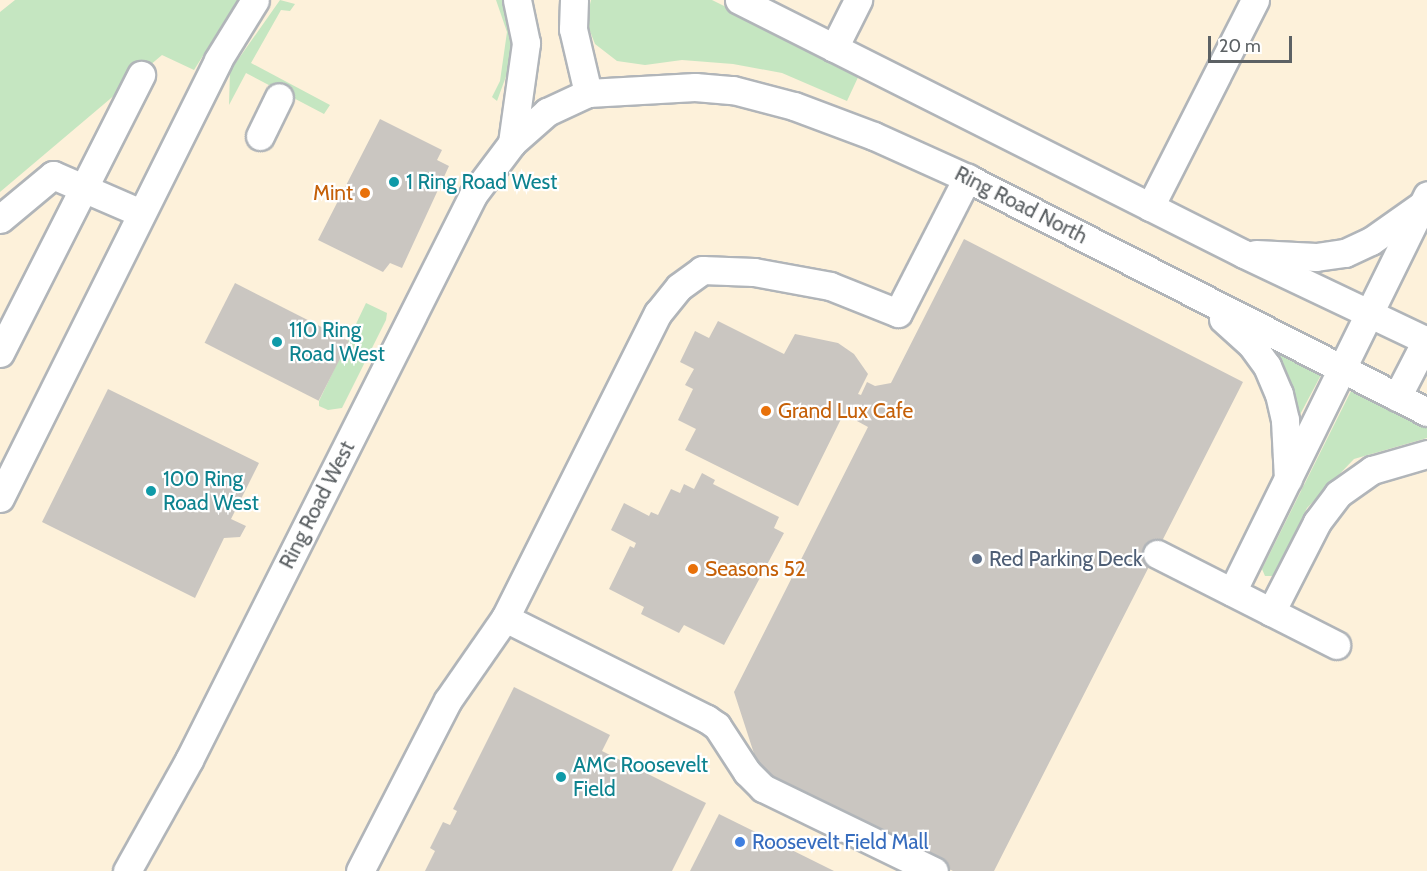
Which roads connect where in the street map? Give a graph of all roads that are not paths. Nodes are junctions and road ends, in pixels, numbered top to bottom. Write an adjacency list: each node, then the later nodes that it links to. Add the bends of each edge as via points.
1 (255, 0): 17 (street, via 218,60)
2 (517, 0): 12 (street, via 525,43)
3 (574, 0): 9 (street, via 573,29)
4 (739, 0): 7 (street)
5 (858, 0): 7 (street)
6 (1255, 0): 16 (street)
7 (834, 48): 16 (street)
8 (141, 75): 14 (street)
9 (588, 93): 12 (street, Ring Road North, via 547,112); 13 (street, Ring Road North, via 695,87 733,90 794,106)
10 (279, 98): 11 (street)
11 (260, 135)
12 (512, 143): 35 (street, Ring Road West, via 473,195 452,234 189,760)
13 (968, 178): 20 (street, Ring Road North); 33 (street, via 898,313 830,286 754,272 702,270 680,287 658,313)
14 (86, 187): 17 (street); 18 (street, via 53,175); 23 (street)
15 (1425, 200): 19 (street, via 1371,241 1345,254); 21 (street)
16 (1150, 207): 19 (street)
17 (141, 213): 29 (street)
18 (0, 219)
19 (1244, 254): 21 (street)
20 (1198, 295): 24 (street, Ring Road North); 28 (street, via 1251,344 1267,366 1285,420)
21 (1371, 315): 22 (street); 24 (street)
22 (1427, 340): 25 (street)
23 (0, 353)
24 (1344, 370): 25 (street, Ring Road North); 28 (street)
25 (1397, 397): 26 (street, Ring Road North)
26 (1427, 412)
27 (1427, 454): 32 (street, via 1372,470 1338,494 1317,522)
28 (1288, 481): 31 (street)
29 (0, 498)
30 (1157, 554): 31 (street)
31 (1232, 592): 32 (street)
32 (1271, 612): 34 (street)
33 (505, 618): 36 (street, via 448,700); 37 (street, via 707,719 717,726 747,772 763,788)
34 (1336, 645)
35 (127, 871)
36 (360, 871)
37 (934, 871)

